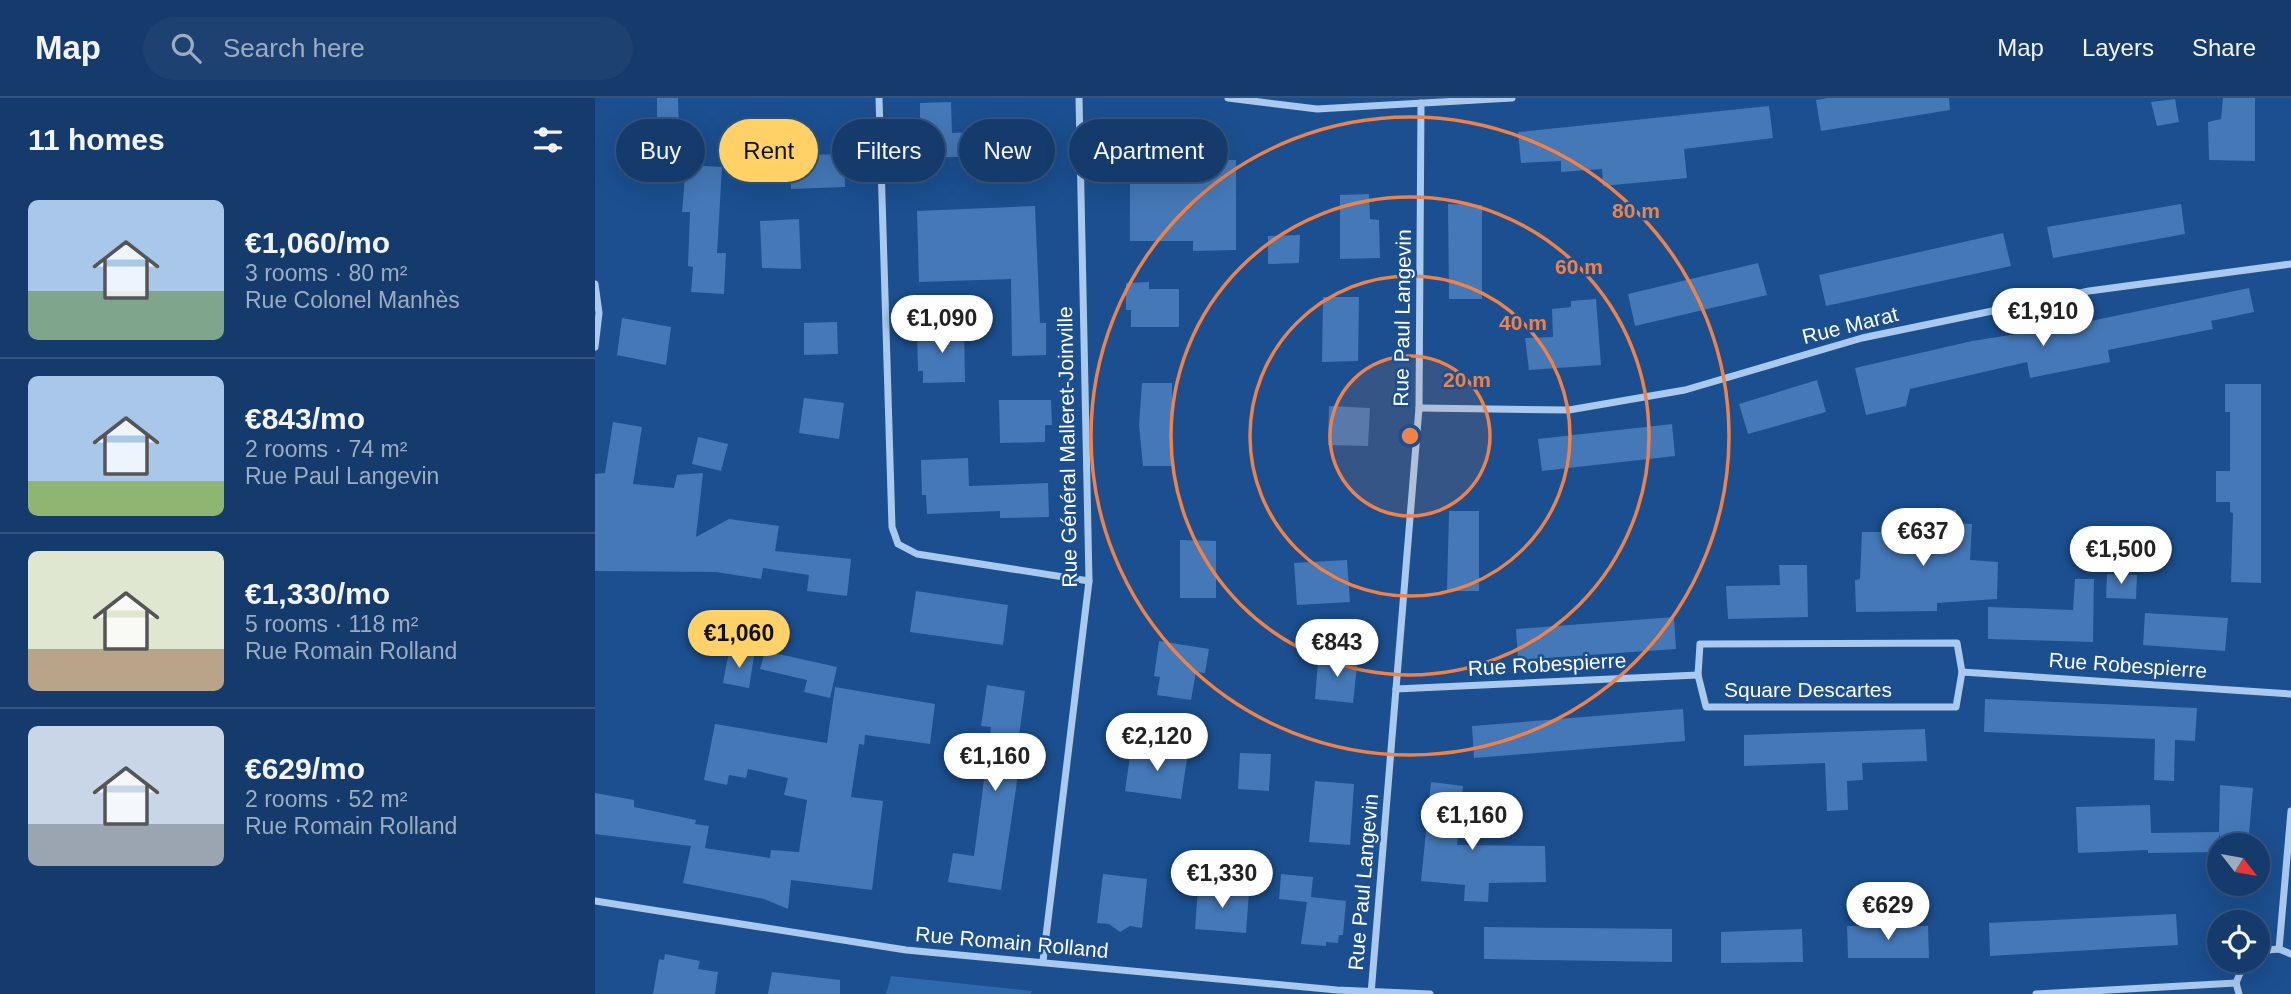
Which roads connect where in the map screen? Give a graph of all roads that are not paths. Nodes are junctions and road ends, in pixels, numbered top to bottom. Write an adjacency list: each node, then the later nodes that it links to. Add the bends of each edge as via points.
1 (879, 98): 10 (street, via 892,527 898,544 917,554)
2 (1079, 98): 10 (street, Rue Général Malleret-Joinville)
3 (1228, 98): 5 (street, via 1317,109)
4 (1512, 98): 5 (street)
5 (1422, 103): 9 (street, Rue Paul Langevin)
6 (2291, 264): 9 (street, Rue Marat, via 2089,291 1862,338 1685,390 1569,410)
7 (595, 284): 8 (street, via 599,313)
8 (595, 347)
9 (1419, 408): 13 (street, Rue Paul Langevin)
10 (1089, 581): 21 (street, Rue Général Malleret-Joinville)
11 (1962, 672): 12 (street, Square Descartes, via 1957,643 1700,644); 12 (street, Square Descartes, via 1956,707 1706,707); 14 (street, Rue Robespierre)
12 (1698, 675): 13 (street, Rue Robespierre)
13 (1396, 689): 24 (street, Rue Paul Langevin)
14 (2291, 694)
15 (2291, 811): 16 (street)
16 (2288, 888): 18 (street)
17 (595, 901): 21 (street, Rue Romain Rolland, via 887,947)
18 (2279, 949): 19 (street); 20 (street)
19 (2270, 950)
20 (2291, 954)
21 (1043, 961): 24 (street, Rue Romain Rolland)
22 (2240, 973): 23 (street)
23 (2236, 982): 26 (street); 27 (street)
24 (1371, 993): 25 (street, Rue Romain Rolland)
25 (1430, 994)
26 (2036, 994)
27 (2239, 994)

